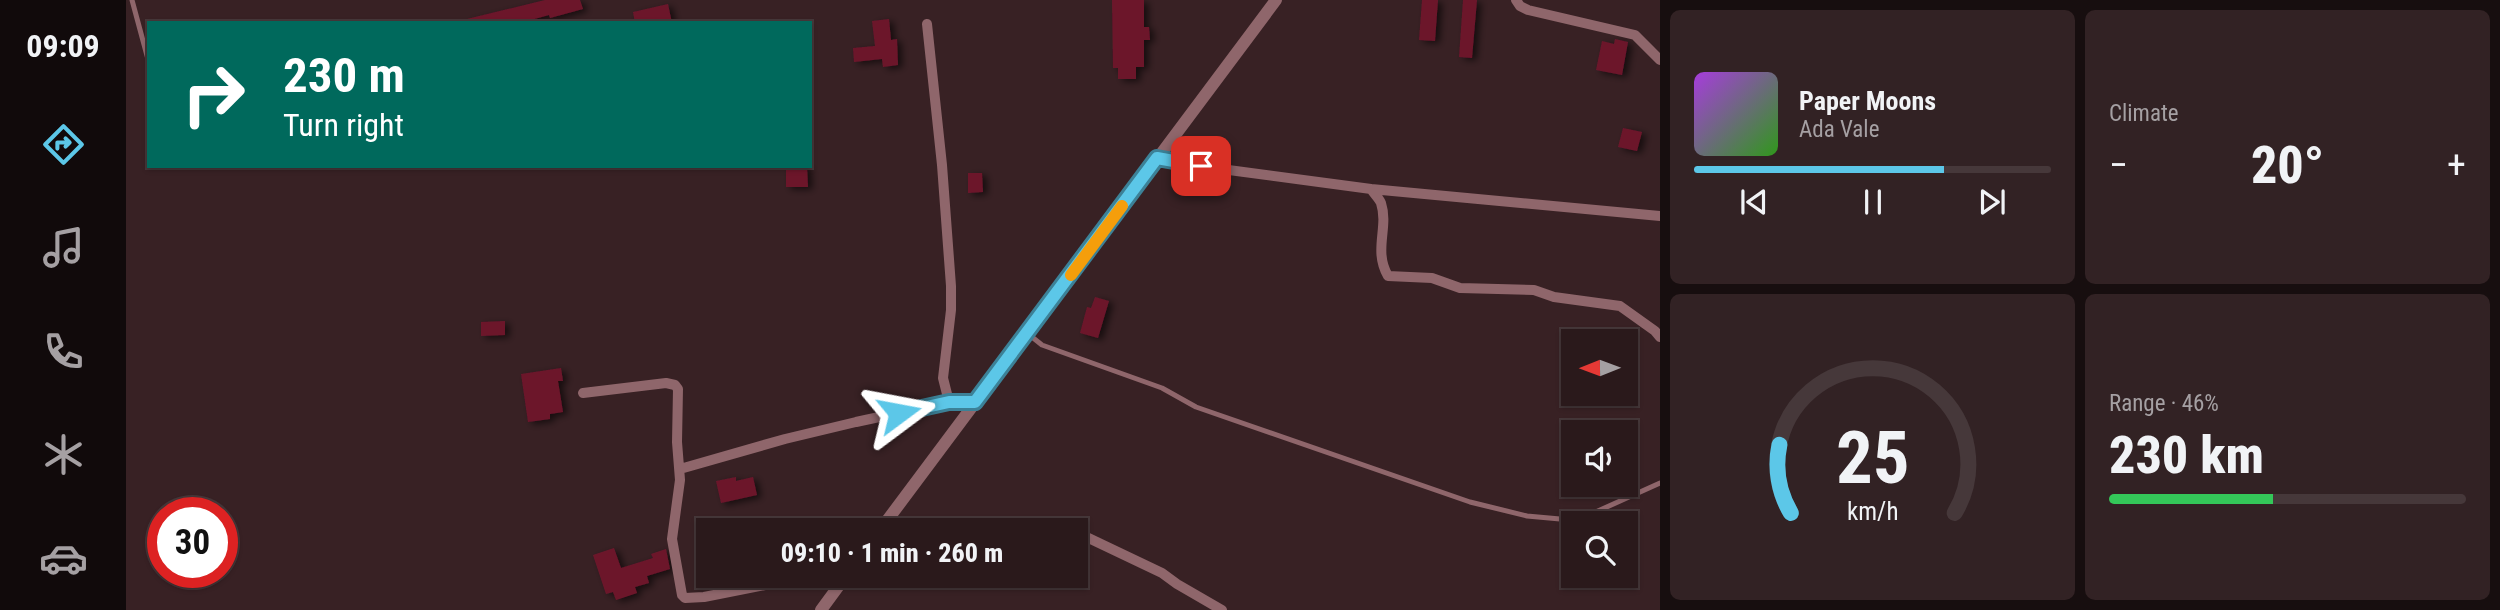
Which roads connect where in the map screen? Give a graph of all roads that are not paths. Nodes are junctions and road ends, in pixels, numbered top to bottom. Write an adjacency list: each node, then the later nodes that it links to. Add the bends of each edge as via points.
1 (132, 0): 5 (lane)
2 (1276, 0): 7 (street)
3 (1516, 0): 6 (street, via 1528,10 1635,35)
4 (927, 24): 13 (street, via 951,286 943,378)
5 (147, 56)
6 (1660, 60)
7 (1157, 158): 8 (street); 10 (street)
8 (1371, 189): 9 (street); 11 (street, via 1383,214 1381,263 1388,276 1432,278 1460,288 1534,290 1620,306)
9 (1660, 216)
10 (1027, 333): 14 (street); 16 (lane, via 1042,345 1162,388 1196,407 1470,502 1527,516 1560,519 1589,515)
11 (1660, 337)
12 (583, 393): 15 (street, via 675,385)
13 (949, 402): 14 (street); 15 (street, via 785,439)
14 (975, 402): 17 (street)
15 (680, 469): 19 (street, via 672,539 682,595 704,597)
16 (1660, 483)
17 (889, 518)
18 (1088, 538): 22 (street, via 1163,573)
19 (750, 588)
20 (837, 588): 21 (street)
21 (821, 610)
22 (1222, 610)

